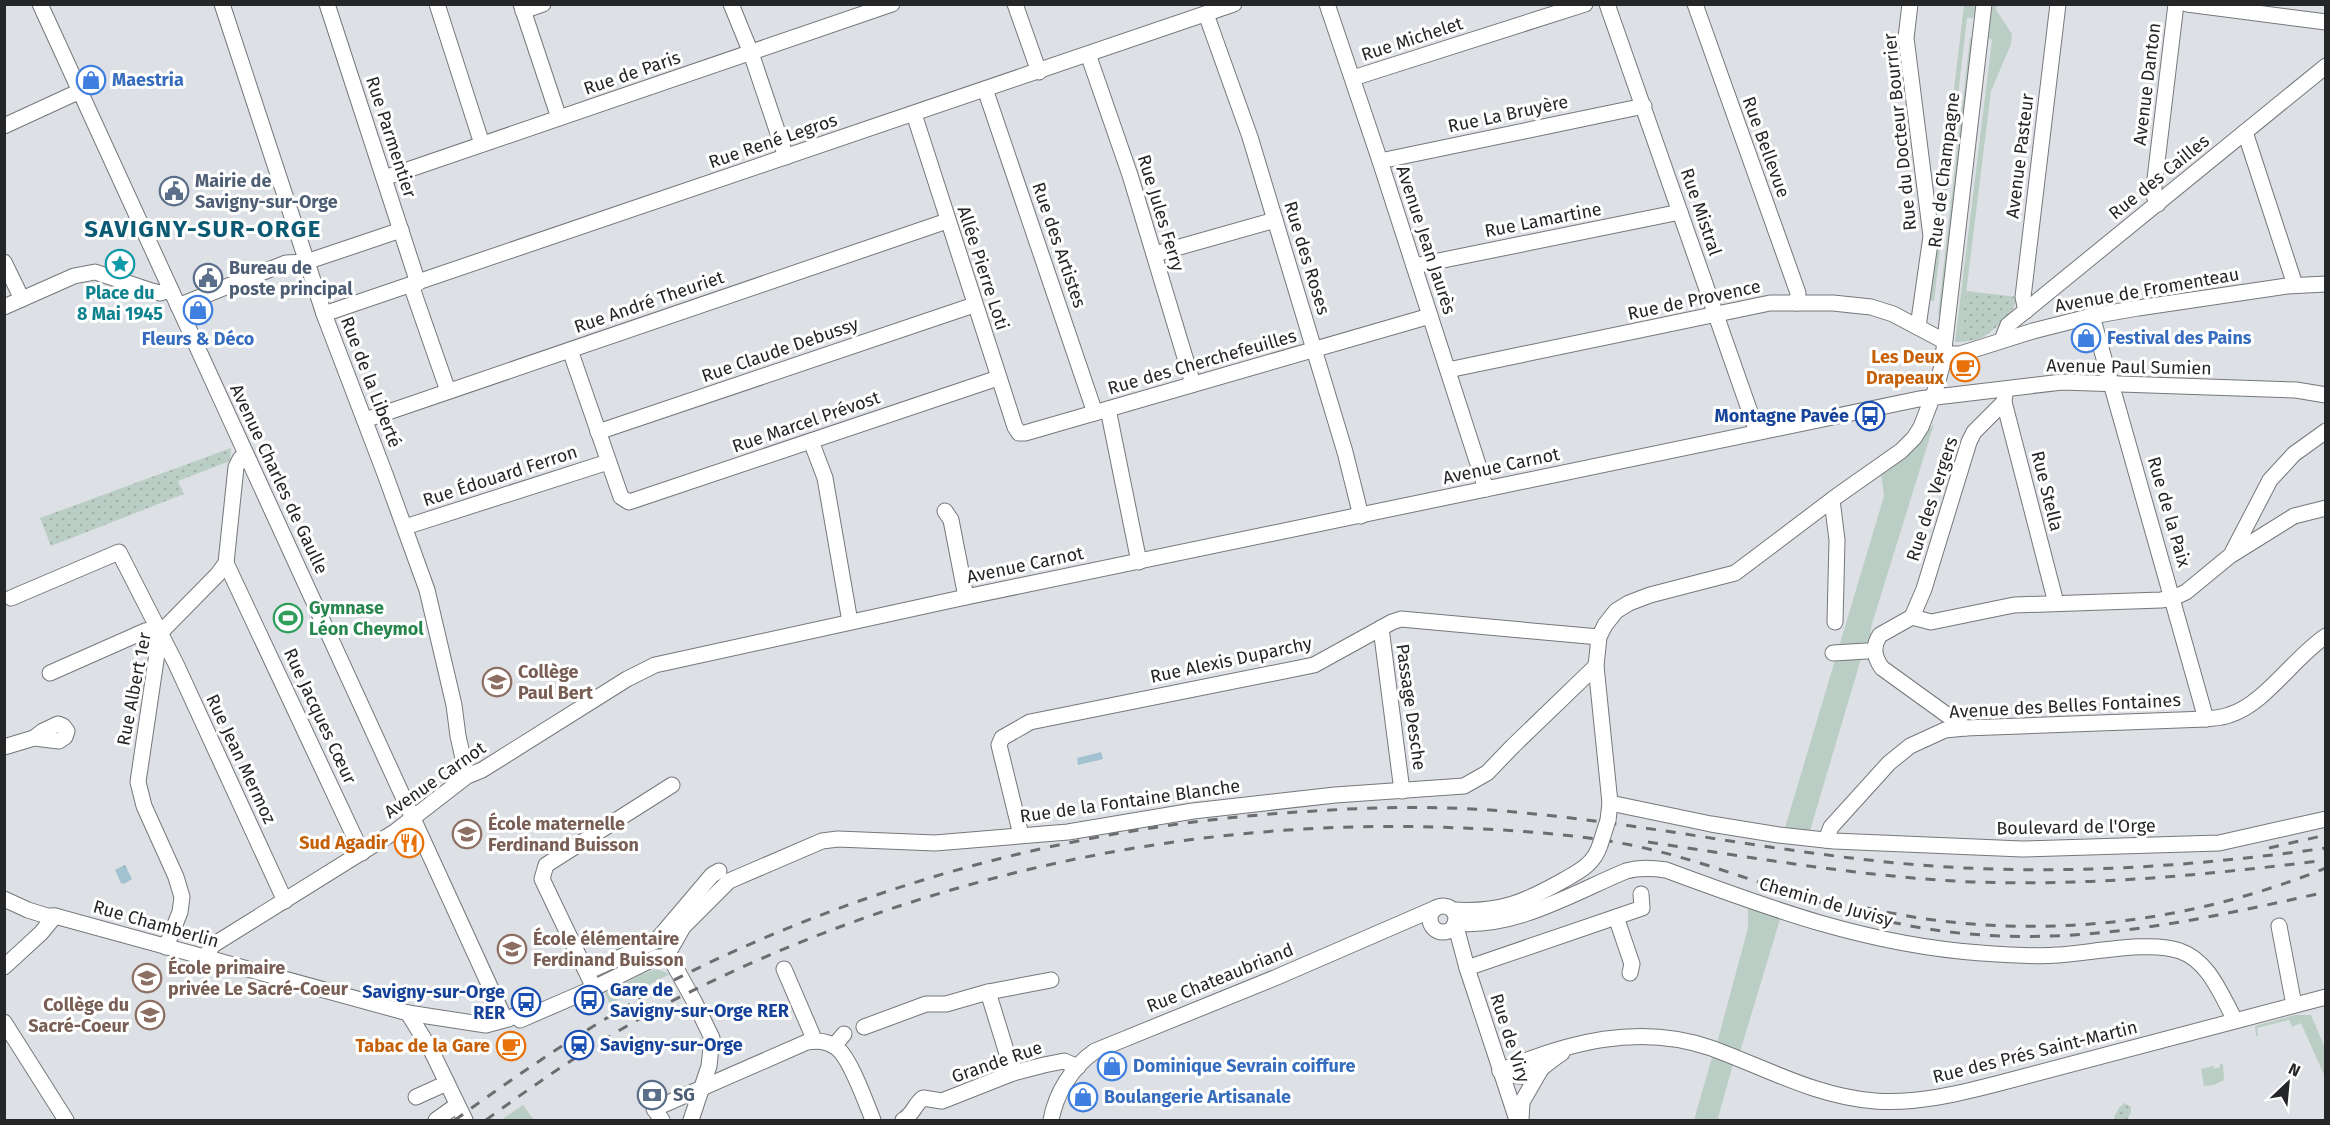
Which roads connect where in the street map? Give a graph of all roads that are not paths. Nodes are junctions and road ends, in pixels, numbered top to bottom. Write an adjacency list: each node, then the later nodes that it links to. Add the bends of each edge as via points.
1 (40, 4): 28 (street, Avenue Charles de Gaulle)
2 (222, 4): 45 (street, Rue de la Liberté)
3 (327, 4): 37 (street, Rue Parmentier)
4 (437, 4): 34 (street)
5 (543, 4): 19 (street)
6 (731, 4): 22 (street)
7 (892, 4): 22 (street, Rue de Paris)
8 (1015, 4): 25 (street)
9 (1234, 4): 20 (street, Rue René Legros)
10 (1327, 4): 26 (street, Avenue Jean Jaurès)
11 (1585, 4): 26 (street, Rue Michelet)
12 (1607, 4): 29 (street, Rue Mistral)
13 (1695, 4): 52 (street, Rue Bellevue, via 1798,293)
14 (1910, 4): 61 (street, Rue du Docteur Bourrier, via 1906,38 1931,236)
15 (1984, 4): 64 (street, Rue de Champagne)
16 (2058, 4): 57 (street, Avenue Pasteur)
17 (2176, 4): 38 (street, Avenue Danton, via 2154,187)
18 (2187, 4): 21 (street)
19 (522, 8): 31 (street)
20 (1206, 14): 23 (street, Rue René Legros); 40 (street, Rue des Roses)
21 (2325, 22)
22 (751, 53): 31 (street, Rue de Paris); 35 (street)
23 (1088, 54): 25 (street, Rue René Legros); 43 (street, Rue Jules Ferry)
24 (2325, 66): 33 (street, Rue des Cailles)
25 (1039, 72): 27 (street, Rue René Legros)
26 (1353, 78): 36 (street, Avenue Jean Jaurès)
27 (985, 89): 30 (street, Rue René Legros); 75 (street, Rue des Artistes)
28 (80, 91): 32 (street); 50 (street, Avenue Charles de Gaulle)
29 (1644, 106): 36 (street, Rue La Bruyère); 39 (street, Rue Mistral)
30 (914, 114): 35 (street, Rue René Legros); 41 (street, Allée Pierre Loti)
31 (559, 118): 34 (street, Rue de Paris)
32 (4, 126)
33 (2246, 132): 38 (street, Rue des Cailles); 48 (street)
34 (482, 144): 37 (street, Rue de Paris)
35 (786, 157): 47 (street, Rue René Legros)
36 (1380, 160): 46 (street, Avenue Jean Jaurès)
37 (384, 178): 42 (street, Rue Parmentier)
38 (2158, 204): 57 (street, Rue des Cailles)
39 (1680, 212): 46 (street, Rue Lamartine); 58 (street, Rue Mistral)
40 (1275, 220): 43 (street); 66 (street, Rue des Roses)
41 (947, 221): 53 (street, Allée Pierre Loti); 65 (street, Rue André Theuriet)
42 (401, 230): 45 (street); 47 (street, Rue Parmentier)
43 (1155, 254): 69 (street, Rue Jules Ferry)
44 (4, 262): 51 (street)
45 (306, 262): 54 (street, via 286,264); 56 (street, Rue de la Liberté)
46 (1414, 266): 59 (street, Avenue Jean Jaurès)
47 (414, 284): 56 (street, Rue René Legros); 71 (street, Rue Parmentier)
48 (2295, 285): 49 (street, Avenue de Fromenteau); 60 (street, Avenue de Fromenteau)
49 (2325, 285)
50 (171, 290): 51 (street, via 160,293 95,272 74,276); 54 (street, Avenue Charles de Gaulle)
51 (22, 299): 55 (street)
52 (1797, 303): 58 (street, Rue de Provence, via 1770,303); 61 (street, Rue de Provence, via 1871,307)
53 (974, 304): 68 (street, Allée Pierre Loti); 78 (street, Rue Claude Debussy)
54 (178, 306): 82 (street, Avenue Charles de Gaulle)
55 (4, 307)
56 (324, 314): 76 (street, Rue de la Liberté)
57 (2021, 314): 62 (street); 63 (street, Rue des Cailles, via 2008,325)
58 (1716, 315): 67 (street, Rue de Provence); 80 (street, Rue Mistral)
59 (1430, 316): 66 (street, Rue des Cherchefeuilles); 67 (street, Avenue Jean Jaurès)
60 (2092, 316): 62 (street, Avenue de Fromenteau); 70 (street, Rue de la Paix)
61 (1918, 327): 64 (street, Rue de Provence)
62 (2024, 334): 63 (street, Avenue de Fromenteau)
63 (2002, 340): 64 (street, Avenue de Fromenteau, via 1960,354)
64 (1943, 347): 74 (street, Rue de Champagne)
65 (570, 350): 71 (street, Rue André Theuriet); 78 (street)
66 (1315, 350): 69 (street, Rue des Cherchefeuilles); 88 (street, Rue des Roses)
67 (1448, 370): 84 (street, Avenue Jean Jaurès)
68 (998, 378): 79 (street, Allée Pierre Loti); 81 (street, Rue Marcel Prévost)
69 (1193, 384): 75 (street, Rue des Cherchefeuilles)
70 (2113, 384): 72 (street, Avenue Paul Sumien, via 2062,382); 73 (street, Avenue Paul Sumien, via 2296,390); 95 (street, Rue de la Paix)
71 (448, 391): 76 (street, Rue André Theuriet)
72 (2005, 395): 74 (street, Avenue Paul Sumien); 96 (street, Rue Stella); 97 (street, Rue des Vergers, via 1969,442)
73 (2325, 395)
74 (1933, 397): 80 (street, Avenue Carnot); 85 (street, Rue de Champagne, via 1910,443)
75 (1102, 411): 79 (street, Rue des Cherchefeuilles, via 1025,434); 91 (street, Rue des Artistes)
76 (365, 420): 89 (street, Rue de la Liberté)
77 (2325, 430): 90 (street, via 2294,453 2270,480)
78 (598, 432): 83 (street)
79 (1019, 432)
80 (1757, 432): 84 (street, Avenue Carnot)
81 (811, 441): 83 (street, Rue Marcel Prévost, via 632,502 621,497); 98 (street, via 825,478)
82 (246, 454): 92 (street, via 236,467); 116 (street, Avenue Charles de Gaulle)
83 (608, 462): 89 (street, Rue Édouard Ferron)
84 (1486, 489): 88 (street, Avenue Carnot)
85 (1832, 500): 99 (street, via 1837,540); 103 (street, Rue de Champagne, via 1736,573 1629,603 1616,611)
86 (2325, 508): 90 (street, via 2287,520)
87 (945, 511): 93 (street, via 951,520)
88 (1361, 516): 91 (street, Avenue Carnot)
89 (405, 527): 112 (street, Rue de la Liberté, via 439,635)
90 (2231, 555): 95 (street)
91 (1139, 562): 93 (street, Avenue Carnot)
92 (226, 563): 101 (street, Rue Albert 1er); 120 (street, Rue Jacques Cœur)
93 (966, 597): 98 (street, Avenue Carnot)
94 (11, 598): 101 (street, Rue Jean Mermoz, via 120,552)
95 (2173, 598): 96 (street); 108 (street, Rue de la Paix)
96 (2056, 603): 97 (street, via 2013,605 1931,622)
97 (1912, 617): 104 (street, via 1880,635)
98 (850, 622): 112 (street, Avenue Carnot, via 655,665)
99 (1835, 622)
100 (1381, 628): 103 (street, Rue Alexis Duparchy, via 1401,619); 114 (street, Passage Desche); 118 (street, Rue Alexis Duparchy, via 1314,665 1030,722 1006,735 1000,741 1000,749)
101 (160, 633): 107 (street, via 145,631); 124 (street, Rue Jean Mermoz); 132 (street, Rue Albert 1er, via 138,782 182,897)
102 (2325, 636): 108 (street, Avenue des Belles Fontaines, via 2245,708)
103 (1599, 637): 106 (street)
104 (1871, 648): 105 (street); 109 (street, via 1882,668)
105 (1833, 653)
106 (1596, 666): 114 (street, Rue de la Fontaine Blanche, via 1481,779 1454,788); 115 (street)
107 (50, 673)
108 (2206, 719): 109 (street, Avenue des Belles Fontaines)
109 (1965, 728): 119 (street, Avenue des Belles Fontaines, via 1937,733 1910,746 1889,763 1831,827)
110 (34, 738): 111 (street)
111 (4, 747)
112 (467, 777): 116 (street, Avenue Carnot)
113 (672, 785): 138 (street, via 543,870 542,879)
114 (1402, 791): 118 (street, Rue de la Fontaine Blanche, via 1193,811 1068,832)
115 (1610, 803): 119 (street, via 1721,826); 127 (street, bridge, via 1600,845 1588,866 1521,903)
116 (414, 818): 120 (street, Avenue Carnot); 147 (street, Avenue Charles de Gaulle, via 503,1015)
117 (2325, 819): 119 (street, Boulevard de l'Orge, via 2218,843 2022,849)
118 (1021, 835): 133 (street, Rue de la Fontaine Blanche, via 935,843 815,843 729,881 683,927)
119 (1826, 840)
120 (362, 853): 124 (street, Avenue Carnot)
121 (719, 871): 138 (street, via 656,940)
122 (1641, 894): 128 (street, via 1642,908)
123 (4, 899): 126 (street, Rue Chamberlin)
124 (285, 901): 134 (street, Avenue Carnot, via 213,945)
125 (1436, 908): 127 (street, via 1443,906); 130 (street, via 1431,917); 131 (street, Rue Chateaubriand)
126 (55, 916): 132 (street, Rue Chamberlin); 135 (street)
127 (1454, 917): 130 (street, via 1450,929); 136 (street, Rue de Viry); 148 (street, Chemin de Juvisy, via 1477,924 1511,918 1626,871 1653,868 1839,930 1904,944 2033,956 2154,947 2178,950 2199,962)
128 (1616, 917): 136 (street); 139 (street, via 1632,964)
129 (2279, 926): 144 (street)
130 (1438, 929): 131 (street, Rue Chateaubriand, via 1405,928); 136 (street, Rue de Viry, via 1452,942)
131 (1381, 933): 153 (street, Rue Chateaubriand, via 1103,1047)
132 (166, 947): 134 (street, Rue Chamberlin)
133 (666, 957): 141 (street, via 640,964); 158 (street, via 673,963 712,1038)
134 (204, 958): 146 (street, Rue Chamberlin)
135 (4, 967)
136 (1467, 968): 155 (street, Rue de Viry)
137 (784, 969): 151 (street)
138 (587, 972): 141 (street)
139 (1630, 973)
140 (1051, 980): 142 (street)
141 (594, 988): 145 (street)
142 (988, 992): 150 (street, via 946,1004 926,1004); 156 (street)
143 (2325, 997): 144 (street, Rue des Prés Saint-Martin)
144 (2294, 1005): 148 (street, Rue des Prés Saint-Martin)
145 (547, 1008): 147 (street); 147 (street, via 521,1020)
146 (408, 1013): 147 (street, Rue Chamberlin, via 486,1025); 157 (street)
147 (511, 1015)
148 (2235, 1020): 152 (street, Rue des Prés Saint-Martin, via 1996,1084 1900,1102 1826,1092 1711,1048 1667,1038 1622,1036)
149 (4, 1022): 162 (street)
150 (864, 1027)
151 (813, 1041): 158 (street); 166 (street, via 839,1040)
152 (1580, 1042): 154 (street, Rue des Prés Saint-Martin); 155 (street, Rue des Prés Saint-Martin)
153 (1078, 1066): 156 (street, Grande Rue, via 1064,1061); 168 (street, Rue Chateaubriand, via 1058,1094)
154 (1542, 1068): 155 (street, Rue des Prés Saint-Martin, via 1524,1076); 169 (street, Rue des Prés Saint-Martin, via 1522,1102)
155 (1500, 1071): 169 (street, Rue de Viry)
156 (1013, 1073): 167 (street, Grande Rue, via 942,1101 923,1098)
157 (447, 1083): 159 (street); 160 (street)
158 (701, 1089): 161 (street); 165 (street)
159 (416, 1097)
160 (457, 1105): 163 (street); 164 (street)
161 (658, 1115)
162 (66, 1120)
163 (436, 1120)
164 (465, 1120)
165 (691, 1120)
166 (873, 1120)
167 (903, 1120)
168 (1051, 1120)
169 (1519, 1120)

